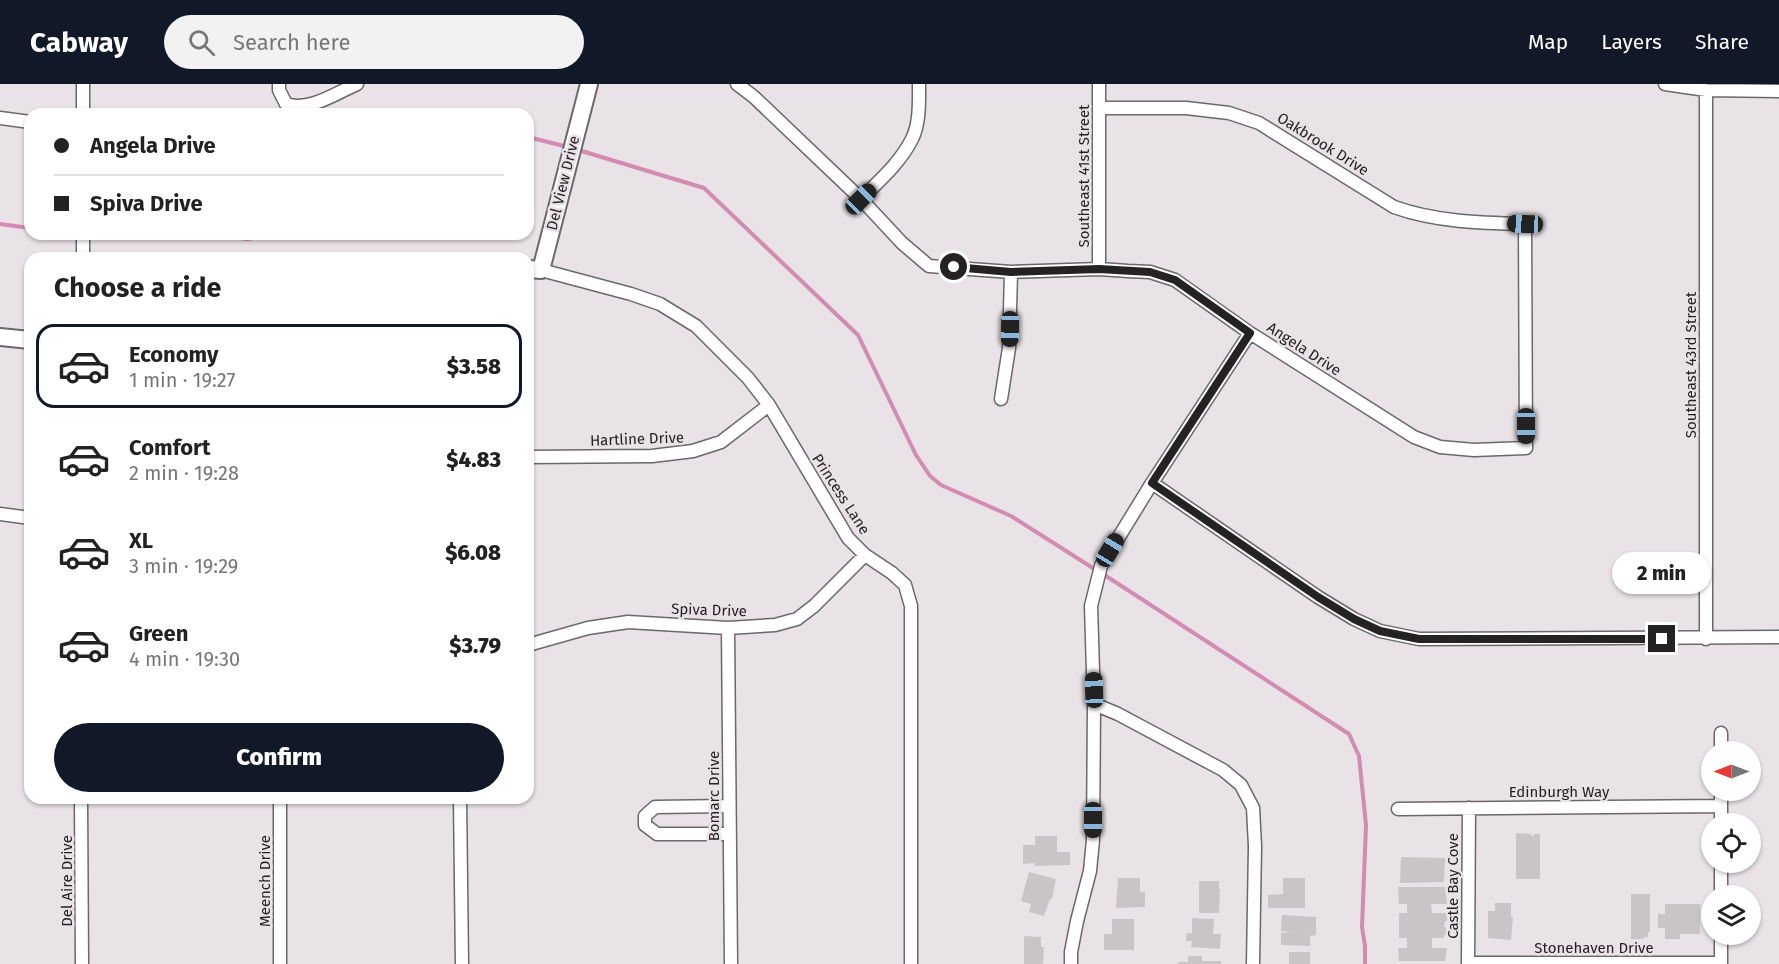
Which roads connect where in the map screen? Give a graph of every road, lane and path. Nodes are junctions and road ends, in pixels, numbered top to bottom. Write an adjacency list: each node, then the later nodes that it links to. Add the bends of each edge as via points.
1 (83, 84): 11 (street)
2 (279, 84): 3 (street, via 286,104 296,107)
3 (357, 84)
4 (589, 84): 17 (street, Del View Drive)
5 (737, 84): 15 (street, Angela Drive)
6 (919, 84): 15 (street, via 913,138 889,171)
7 (1100, 84): 12 (street, Southeast 41st Street)
8 (1665, 84): 9 (street)
9 (1706, 90): 10 (street); 32 (street, Southeast 43rd Street)
10 (1779, 91)
11 (83, 108)
12 (1099, 108): 16 (street, Oakbrook Drive, via 1186,108 1229,113 1259,123 1394,207 1416,215 1476,223); 18 (street, Southeast 41st Street)
13 (0, 118): 14 (street)
14 (24, 121)
15 (861, 199): 19 (street, Angela Drive, via 929,266)
16 (1525, 224): 20 (street, Angela Drive, via 1526,448 1440,447 1414,437)
17 (534, 269): 24 (street, Princess Lane, via 660,304 696,326)
18 (1099, 269): 19 (street, Angela Drive); 20 (street, Angela Drive, via 1150,272 1175,280)
19 (1011, 272): 23 (street, via 1009,348)
20 (1250, 333): 26 (street)
21 (0, 337): 22 (street)
22 (24, 339)
23 (1001, 399)
24 (769, 405): 25 (street, Hartline Drive, via 721,442 693,452); 29 (street, Princess Lane, via 835,519)
25 (534, 457)
26 (1152, 483): 32 (street, via 1318,597 1380,631 1419,639); 34 (street, via 1101,566 1091,606)
27 (0, 514): 28 (street)
28 (24, 517)
29 (865, 555): 30 (street, Spiva Drive, via 797,618 775,625); 52 (street, Princess Lane, via 905,585 911,606)
30 (728, 628): 33 (street, Spiva Drive, via 628,622); 41 (street, Bomarc Drive)
31 (1779, 638): 32 (street)
32 (1706, 639)
33 (534, 643)
34 (1094, 704): 53 (street, via 1093,840); 54 (street, via 1223,770 1241,785 1253,808)
35 (1721, 733): 36 (street)
36 (1721, 741)
37 (1721, 801): 42 (street)
38 (81, 804): 48 (street, Del Aire Drive)
39 (280, 804): 49 (street, Meench Drive)
40 (460, 804): 50 (street)
41 (729, 806): 46 (street, Bomarc Drive); 46 (street, via 654,807 645,816 645,825 657,834)
42 (1721, 806): 43 (street, Edinburgh Way); 45 (street)
43 (1469, 808): 44 (street, Edinburgh Way); 55 (street, Castle Bay Cove)
44 (1398, 809)
45 (1721, 813)
46 (729, 834): 51 (street, Bomarc Drive)
47 (1721, 945): 56 (street)
48 (82, 964)
49 (280, 964)
50 (462, 964)
51 (731, 964)
52 (911, 964)
53 (1071, 964)
54 (1253, 964)
55 (1468, 964): 56 (street, Stonehaven Drive)
56 (1721, 964)

